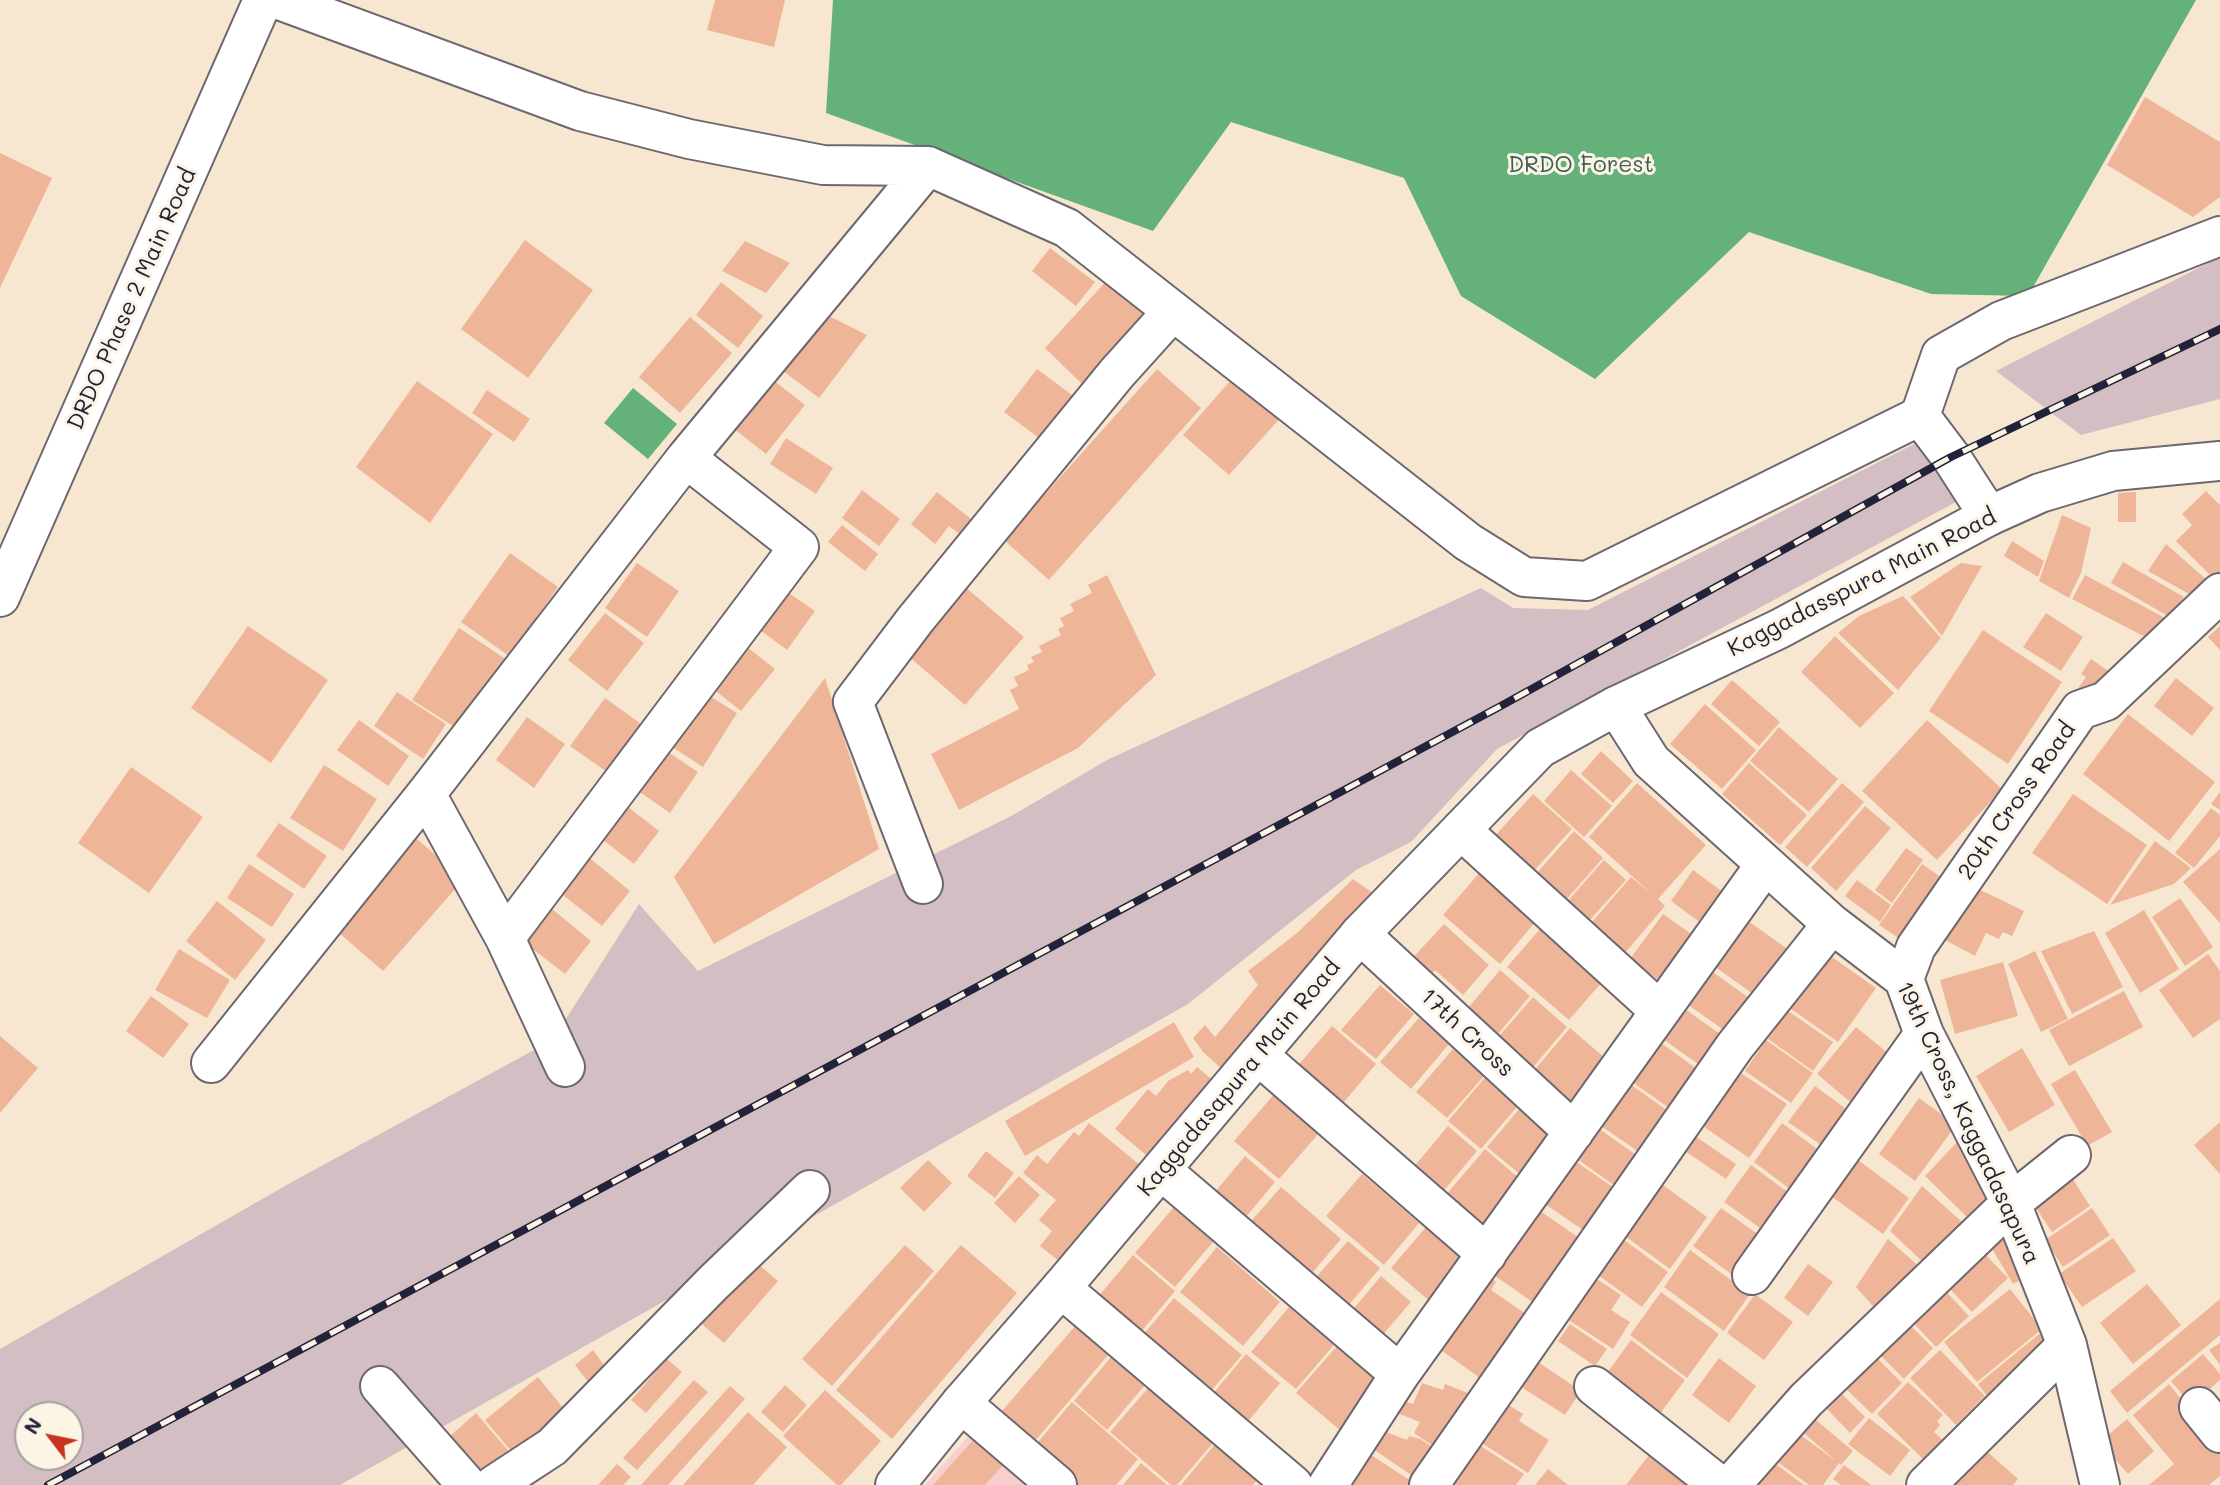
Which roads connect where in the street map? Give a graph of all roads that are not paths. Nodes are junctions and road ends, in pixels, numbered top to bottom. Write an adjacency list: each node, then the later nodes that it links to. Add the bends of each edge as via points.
1 (263, 0): 11 (street, DRDO Phase 2 Main Road)
2 (279, 0): 3 (street, via 580,110 690,139 823,165)
3 (928, 166): 5 (street, via 1068,228); 7 (street)
4 (2220, 236): 6 (street, via 2001,320 1941,355)
5 (1172, 311): 6 (street, via 1468,542 1524,577 1587,581); 16 (street, via 933,598 853,702)
6 (1920, 416): 9 (street)
7 (686, 458): 13 (street); 19 (street, via 799,547)
8 (2220, 461): 9 (street, Kaggadasspura Main Road, via 2113,471 2040,493)
9 (1989, 516): 12 (street, Kaggadasspura Main Road, via 1779,629)
10 (2220, 593): 20 (street, 20th Cross Road, via 2106,701 2080,710 1916,947)
11 (0, 597)
12 (1616, 706): 14 (street, Kaggadasapura Main Road, via 1540,748); 15 (street, 19th Cross, Kaggadasapura, via 1651,761)
13 (426, 794): 19 (street); 24 (street)
14 (1461, 830): 18 (street, Kaggadasapura Main Road); 21 (street)
15 (1765, 866): 17 (street, 19th Cross, Kaggadasapura); 21 (street)
16 (923, 884)
17 (1832, 924): 20 (street, 19th Cross, Kaggadasapura); 45 (street, via 1735,1046)
18 (1360, 934): 23 (street, Kaggadasapura Main Road); 26 (street, 17th Cross)
19 (505, 938): 25 (street)
20 (1903, 979): 22 (street, 19th Cross, Kaggadasapura)
21 (1660, 1011): 26 (street)
22 (1924, 1034): 30 (street, 19th Cross, Kaggadasapura); 32 (street)
23 (1258, 1055): 28 (street, Kaggadasapura Main Road); 31 (street)
24 (211, 1063)
25 (565, 1066)
26 (1574, 1132): 31 (street)
27 (2071, 1155): 30 (street)
28 (1161, 1170): 33 (street, Kaggadasapura Main Road); 35 (street)
29 (810, 1190): 40 (street, via 552,1447)
30 (2011, 1203): 34 (street, 19th Cross, Kaggadasapura); 47 (street, via 1806,1400)
31 (1487, 1254): 35 (street)
32 (1752, 1275)
33 (1061, 1288): 38 (street, Kaggadasapura Main Road); 43 (street)
34 (2067, 1345): 48 (street); 49 (street, 19th Cross, Kaggadasapura)
35 (1400, 1374): 44 (street)
36 (380, 1386): 39 (street)
37 (1594, 1386): 46 (street)
38 (961, 1403): 41 (street, Kaggadasapura Main Road); 42 (street)
39 (467, 1485)
40 (494, 1485)
41 (895, 1485)
42 (1057, 1485)
43 (1293, 1485)
44 (1328, 1485)
45 (1429, 1485)
46 (1719, 1485)
47 (1731, 1485)
48 (1926, 1485)
49 (2100, 1485)

